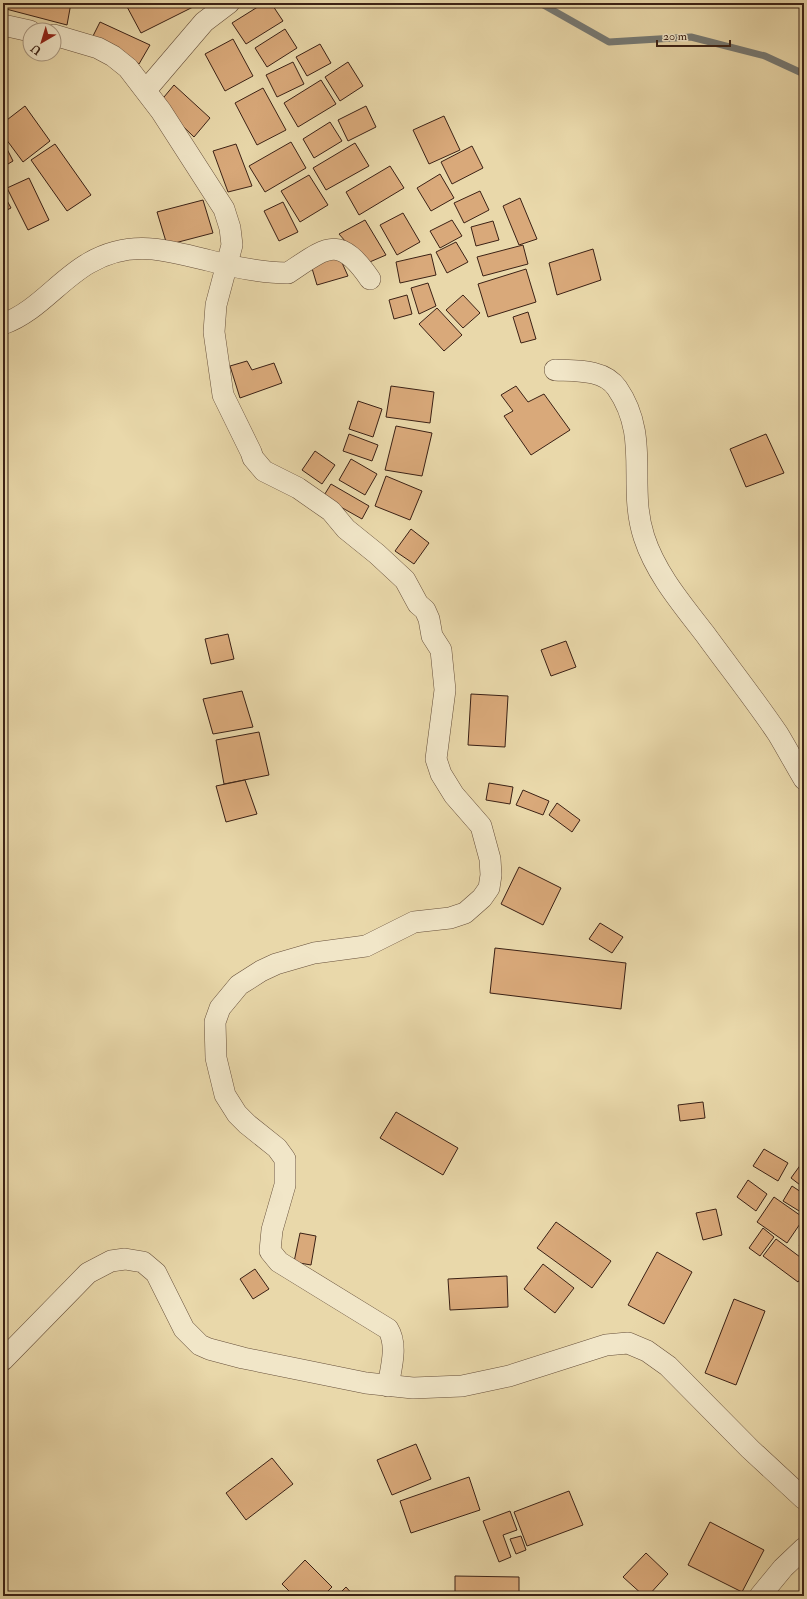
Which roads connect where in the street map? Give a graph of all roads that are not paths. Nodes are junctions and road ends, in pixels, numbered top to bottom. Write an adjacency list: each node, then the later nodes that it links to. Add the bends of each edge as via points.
1 (229, 3): 5 (street, via 204,22)
2 (3, 25): 3 (street)
3 (22, 29)
4 (62, 37): 5 (street, via 98,48 113,56 128,68)
5 (146, 90): 6 (street, via 224,209 232,245)
6 (226, 265): 7 (street, via 288,273 318,253 337,248 360,264); 8 (street, via 176,251 125,249 89,263 25,313); 12 (street, via 216,305 214,332 223,395 259,466 271,476 298,488 332,511 346,529 404,580 418,604 425,610 432,636 441,650 445,690 436,760 454,795 481,826 490,859 489,888 465,913 450,918 414,922 366,946 314,953 261,971 239,985 220,1008 215,1022 216,1058 225,1095 247,1124 277,1148 285,1159 285,1185 272,1230 270,1251 279,1262 388,1329 393,1354)
7 (370, 279)
8 (3, 324)
9 (555, 370): 10 (street, via 604,376 616,386 627,405 636,432 638,508 644,537 662,576 778,734)
10 (804, 779)
11 (3, 1360): 12 (street, via 88,1273 110,1261 133,1259 143,1262 156,1273 184,1329 205,1347 243,1358)
12 (388, 1386): 13 (street, via 462,1386 508,1376 606,1345 628,1344 647,1351 668,1366 750,1449)
13 (804, 1499)
14 (804, 1548): 15 (street, via 782,1568)
15 (760, 1596)

